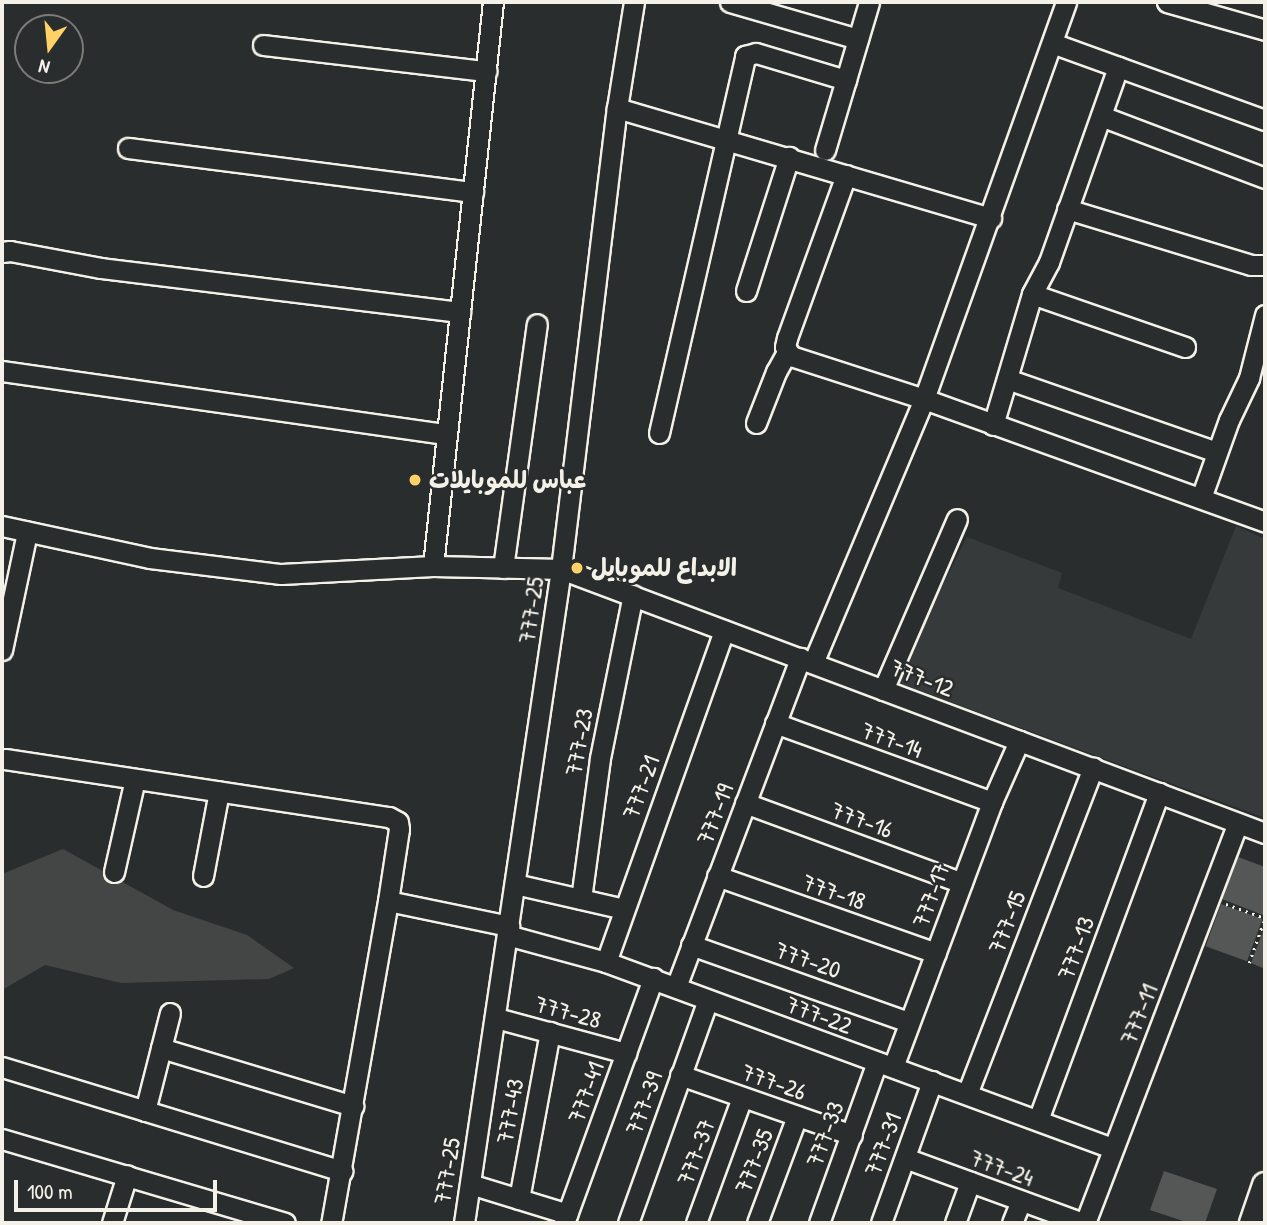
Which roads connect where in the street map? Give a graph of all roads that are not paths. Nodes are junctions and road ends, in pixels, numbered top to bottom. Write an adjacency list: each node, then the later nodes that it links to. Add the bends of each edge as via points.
1 (493, 2): 12 (street)
2 (634, 2): 14 (street, 777-25)
3 (730, 2): 8 (street)
4 (869, 2): 8 (street)
5 (1066, 2): 9 (street, 777-19)
6 (1167, 2): 7 (street)
7 (1265, 30)
8 (858, 39): 13 (street)
9 (1052, 43): 11 (street); 25 (street, 777-19)
10 (262, 45): 12 (street)
11 (1118, 68): 15 (street); 16 (street)
12 (486, 71): 23 (street)
13 (846, 80): 17 (street, via 751,53 745,56); 19 (street)
14 (617, 108): 17 (street); 50 (street, 777-25)
15 (1101, 116): 22 (street); 24 (street)
16 (1265, 120)
17 (726, 138): 20 (street); 40 (street)
18 (128, 148): 23 (street)
19 (825, 150)
20 (789, 157): 21 (street); 28 (street)
21 (846, 175): 25 (street); 34 (street, via 787,338)
22 (1265, 178)
23 (473, 192): 30 (street)
24 (1067, 209): 27 (street, via 1251,265); 29 (street, via 1049,262)
25 (991, 218): 37 (street, 777-19)
26 (2, 252): 30 (street)
27 (1265, 265)
28 (746, 291)
29 (1032, 294): 33 (street); 36 (street)
30 (460, 312): 41 (street)
31 (1265, 316): 42 (street, via 1249,378)
32 (537, 324): 49 (street)
33 (1185, 347)
34 (787, 352): 37 (street); 38 (street)
35 (2, 371): 41 (street)
36 (1007, 379): 39 (street); 42 (street)
37 (924, 399): 39 (street); 54 (street, 777-19)
38 (756, 423)
39 (993, 425): 43 (street)
40 (659, 433)
41 (447, 434): 48 (street)
42 (1217, 452): 43 (street)
43 (1201, 498): 45 (street)
44 (957, 519): 55 (street)
45 (1265, 522)
46 (2, 526): 47 (street, 777-12)
47 (27, 532): 48 (street, 777-12, via 150,558 281,574); 53 (street)
48 (433, 566): 49 (street, 777-12)
49 (503, 568): 50 (street, 777-12)
50 (561, 569): 51 (street, 777-12); 71 (street, 777-25)
51 (633, 595): 52 (street, 777-12); 72 (street, 777-23, via 600,758)
52 (724, 630): 54 (street, 777-12); 74 (street, 777-21)
53 (2, 650)
54 (807, 661): 55 (street, 777-12); 56 (street, 777-19)
55 (883, 690): 57 (street, 777-12)
56 (775, 723): 63 (street, 777-14); 64 (street, 777-19)
57 (1019, 741): 59 (street, 777-12); 63 (street, 777-17)
58 (5, 759): 60 (street)
59 (1093, 768): 62 (street, 777-12); 92 (street, 777-15)
60 (135, 779): 61 (street); 67 (street)
61 (219, 791): 68 (street); 73 (street, via 398,822)
62 (1159, 793): 65 (street, 777-12); 97 (street, 777-13)
63 (992, 802): 70 (street, 777-17)
64 (745, 803): 69 (street, 777-19); 70 (street, 777-16)
65 (1238, 823): 66 (street, 777-12); 100 (street, 777-11)
66 (1265, 833)
67 (114, 872)
68 (203, 876)
69 (717, 876): 76 (street, 777-19); 77 (street, 777-18)
70 (962, 883): 77 (street, 777-17)
71 (515, 884): 72 (street); 75 (street, 777-25)
72 (581, 899): 74 (street)
73 (388, 901): 75 (street, 777-22); 94 (street)
74 (624, 909): 78 (street, 777-21)
75 (508, 931): 78 (street, 777-22); 83 (street, 777-25)
76 (691, 945): 80 (street, 777-19); 84 (street, 777-20)
77 (936, 953): 84 (street, 777-17)
78 (606, 962): 79 (street, 777-22)
79 (653, 978): 80 (street, 777-22); 87 (street, 777-41)
80 (676, 987): 81 (street, 777-22)
81 (708, 1000): 88 (street, 777-22); 90 (street, 777-39)
82 (170, 1013): 86 (street)
83 (496, 1018): 85 (street, 777-28); 105 (street, 777-25)
84 (909, 1022): 88 (street, 777-17)
85 (550, 1032): 87 (street, 777-28); 107 (street, 777-43)
86 (161, 1048): 94 (street); 95 (street)
87 (626, 1053): 109 (street, 777-41)
88 (885, 1065): 91 (street, 777-22); 98 (street, 777-33)
89 (2, 1067): 95 (street)
90 (680, 1075): 93 (street, 777-26); 114 (street, 777-39)
91 (932, 1081): 92 (street, 777-22); 101 (street, 777-31)
92 (967, 1094): 97 (street, 777-22)
93 (741, 1097): 96 (street, 777-26); 115 (street, 777-37)
94 (353, 1106): 102 (street)
95 (145, 1111): 102 (street)
96 (797, 1116): 98 (street, 777-26); 116 (street, 777-35)
97 (1038, 1120): 100 (street, 777-22)
98 (852, 1136): 117 (street, 777-33)
99 (2, 1139): 103 (street)
100 (1112, 1148): 121 (street, 777-11)
101 (905, 1158): 104 (street, 777-24); 118 (street, 777-31)
102 (342, 1171): 112 (street)
103 (127, 1175): 110 (street); 111 (street)
104 (970, 1182): 108 (street, 777-24); 119 (street)
105 (470, 1184): 107 (street); 113 (street, 777-25)
106 (1265, 1185): 122 (main road)
107 (519, 1199): 109 (street)
108 (1021, 1201): 120 (street); 121 (street, 777-24)
109 (566, 1219)
110 (112, 1223)
111 (285, 1223)
112 (332, 1223)
113 (464, 1223)
114 (628, 1223)
115 (696, 1223)
116 (757, 1223)
117 (819, 1223)
118 (881, 1223)
119 (955, 1223)
120 (1012, 1223)
121 (1084, 1223)
122 (1251, 1223)

